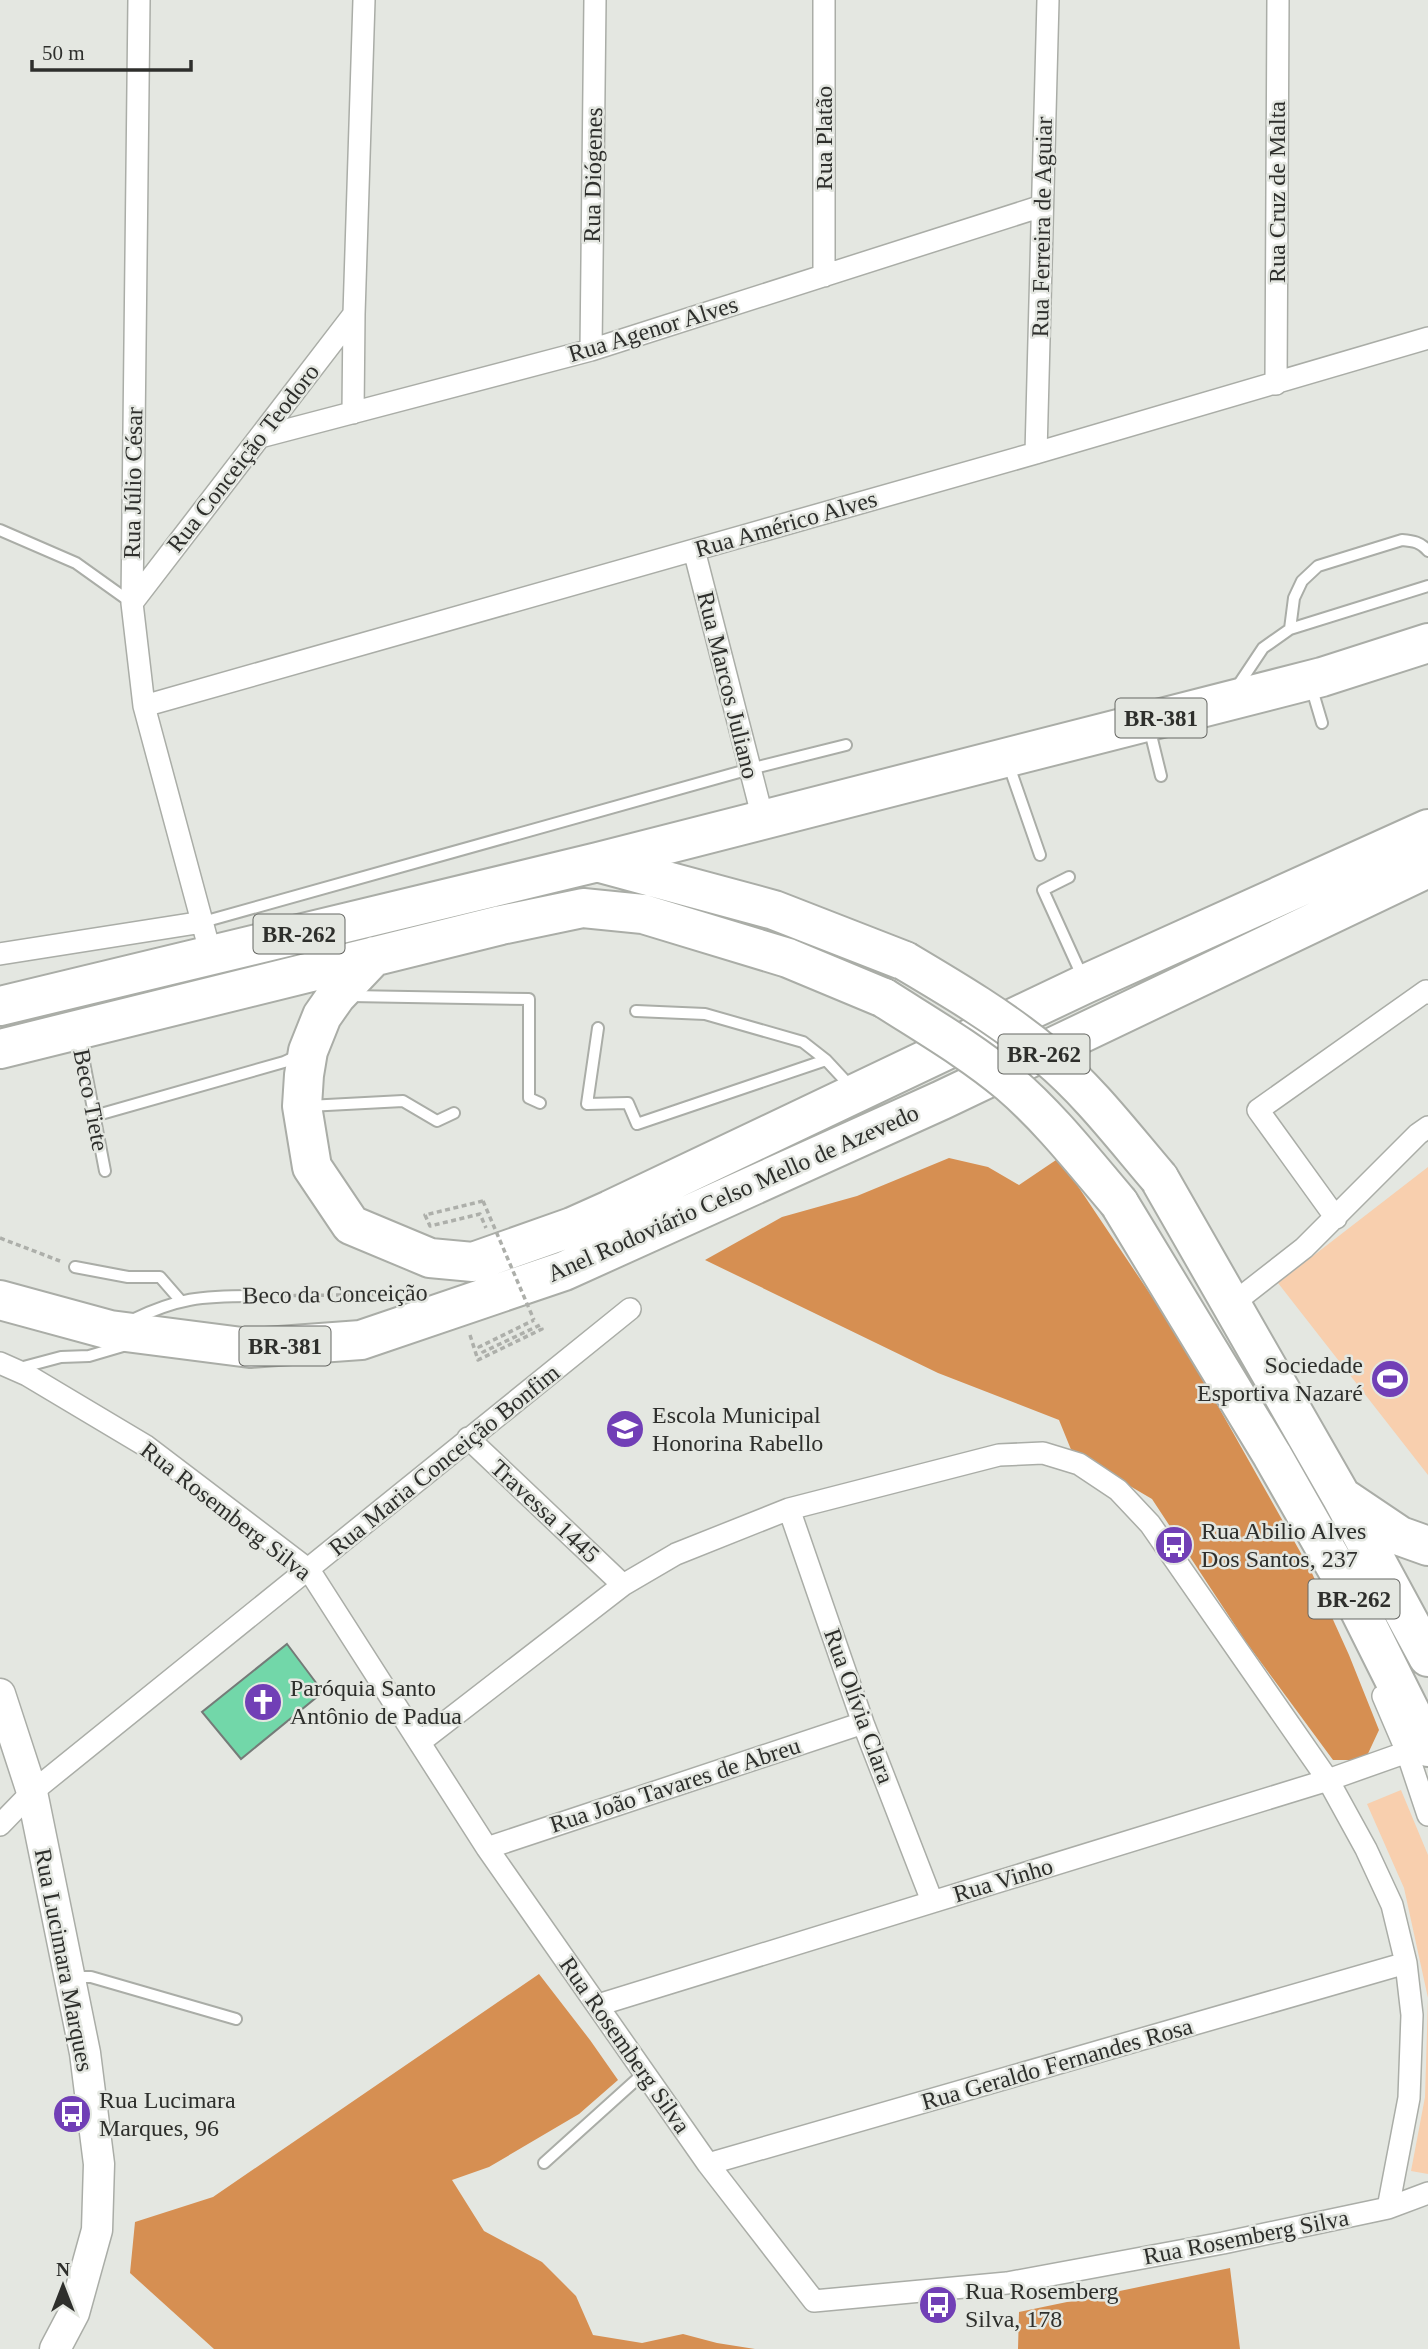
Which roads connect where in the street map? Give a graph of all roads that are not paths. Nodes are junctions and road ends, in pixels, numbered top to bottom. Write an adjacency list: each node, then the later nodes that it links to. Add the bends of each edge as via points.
1 (139, 0): 20 (street, Rua Júlio César)
2 (364, 0): 9 (street, Rua Conceição Teodoro)
3 (595, 0): 11 (street, Rua Diógenes)
4 (824, 0): 8 (street, Rua Platão)
5 (1048, 0): 7 (street, Rua Ferreira de Aguiar)
6 (1278, 0): 12 (street, Rua Cruz de Malta)
7 (1042, 206): 8 (street, Rua Agenor Alves); 15 (street, Rua Ferreira de Aguiar)
8 (824, 276): 11 (street, Rua Agenor Alves)
9 (354, 314): 13 (street, Rua Conceição Teodoro); 14 (street, Rua Conceição Teodoro)
10 (1428, 338): 12 (street, Rua Américo Alves)
11 (591, 350): 13 (street, Rua Agenor Alves)
12 (1276, 383): 15 (street, Rua Américo Alves)
13 (354, 412): 14 (street, Rua Agenor Alves)
14 (260, 437): 20 (street, Rua Conceição Teodoro)
15 (1036, 453): 17 (street, Rua Américo Alves)
16 (0, 530): 20 (lane, via 76,564)
17 (694, 550): 25 (street, Rua Américo Alves); 30 (street, Rua Marcos Juliano)
18 (1428, 551): 21 (lane, via 1402,540 1318,566 1302,581 1294,598)
19 (1428, 586): 21 (lane)
20 (132, 603): 25 (street, Rua Júlio César)
21 (1290, 629): 24 (lane, via 1263,648)
22 (1428, 643): 23 (highway, BR-381)
23 (1309, 680): 24 (highway, BR-381); 27 (lane)
24 (1227, 701): 26 (highway, BR-381)
25 (144, 706): 39 (street, Rua Júlio César)
26 (1147, 721): 29 (highway, BR-381); 31 (lane)
27 (1322, 723)
28 (846, 746): 30 (lane)
29 (1006, 757): 32 (highway, BR-381); 34 (lane)
30 (750, 769): 32 (street, Rua Marcos Juliano); 39 (lane)
31 (1161, 776)
32 (763, 820): 35 (highway, BR-381)
33 (1428, 829): 42 (highway)
34 (1040, 855)
35 (598, 862): 39 (highway, BR-262); 64 (highway, BR-262, bridge, via 774,910 905,961 972,1000 1047,1056 1104,1113 1159,1178)
36 (1428, 868): 38 (highway, Anel Rodoviário Celso Mello de Azevedo / BR-381)
37 (1069, 877): 42 (lane, via 1043,890)
38 (1410, 883): 67 (highway, Anel Rodoviário Celso Mello de Azevedo / BR-381, via 564,1271 361,1340 250,1348)
39 (207, 939): 40 (street); 45 (highway, BR-262)
40 (0, 954)
41 (374, 956): 44 (highway); 48 (highway, BR-262); 79 (highway, BR-262, bridge, via 583,908 643,914 788,958 884,998 1010,1083 1119,1203 1353,1597)
42 (1085, 984): 52 (highway)
43 (1427, 992): 59 (street, via 1258,1110)
44 (336, 996): 50 (highway); 53 (lane, via 529,999 529,1098)
45 (0, 1006)
46 (636, 1011): 51 (lane, via 705,1014 803,1042)
47 (598, 1028): 51 (lane, via 587,1104 628,1103 637,1124)
48 (78, 1030): 49 (highway, BR-262); 56 (lane, Beco Tiete)
49 (0, 1049)
50 (308, 1051): 54 (highway); 56 (lane, via 284,1062)
51 (825, 1060): 52 (lane)
52 (856, 1093): 54 (highway, via 584,1222 473,1262 430,1258 351,1225 312,1167)
53 (540, 1103)
54 (302, 1106): 55 (lane, via 403,1101 437,1121)
55 (454, 1113)
56 (94, 1116): 58 (lane, Beco Tiete)
57 (1428, 1127): 59 (street)
58 (105, 1171)
59 (1336, 1217): 64 (street)
60 (75, 1267): 63 (lane, via 128,1277 160,1277)
61 (252, 1296): 63 (lane, Beco da Conceição)
62 (0, 1300): 66 (highway, Anel Rodoviário Celso Mello de Azevedo / BR-381)
63 (180, 1300): 66 (lane, Beco da Conceição)
64 (1231, 1305): 70 (highway, BR-262)
65 (630, 1309): 69 (street, Rua Maria Conceição Bonfim)
66 (110, 1330): 67 (highway, Anel Rodoviário Celso Mello de Azevedo / BR-381)
67 (159, 1336): 68 (lane, via 89,1356)
68 (7, 1366): 73 (street, Rua Rosemberg Silva, via 146,1446)
69 (468, 1438): 73 (street, Rua Maria Conceição Bonfim); 74 (street, Travessa 1445)
70 (1341, 1496): 72 (highway, via 1400,1536); 75 (highway, BR-262)
71 (789, 1509): 74 (street, via 676,1554); 77 (street, Rua Olívia Clara); 80 (street, via 999,1455 1043,1453 1079,1464 1118,1490 1150,1524)
72 (1428, 1546)
73 (309, 1570): 78 (street, Rua Rosemberg Silva); 81 (street, Rua Maria Conceição Bonfim)
74 (623, 1585): 78 (street)
75 (1428, 1657)
76 (0, 1694): 81 (street, Rua Lucimara Marques)
77 (863, 1723): 84 (street, Rua João Tavares de Abreu); 85 (street, Rua Olívia Clara)
78 (420, 1742): 84 (street, Rua Rosemberg Silva)
79 (1417, 1750): 80 (street, Rua Vinho); 82 (street)
80 (1328, 1780): 85 (street, Rua Vinho); 86 (street, via 1392,1905)
81 (32, 1792): 83 (street, Rua Maria Conceição Bonfim); 87 (street, Rua Lucimara Marques)
82 (1428, 1815)
83 (0, 1825)
84 (487, 1848): 88 (street, Rua Rosemberg Silva)
85 (932, 1901): 88 (street, Rua Vinho)
86 (1406, 1963): 92 (street, Rua Geraldo Fernandes Rosa); 94 (street, via 1412,2015 1409,2098)
87 (69, 1978): 89 (lane, via 91,1977); 95 (street, Rua Lucimara Marques, via 85,2053 99,2164 97,2230 74,2313)
88 (598, 2005): 90 (street, Rua Rosemberg Silva)
89 (236, 2019)
90 (645, 2072): 91 (lane); 92 (street, Rua Rosemberg Silva)
91 (544, 2163)
92 (708, 2164): 94 (street, Rua Rosemberg Silva, via 814,2301 1007,2284)
93 (1428, 2193): 94 (street, Rua Rosemberg Silva)
94 (1388, 2208)
95 (55, 2349)

